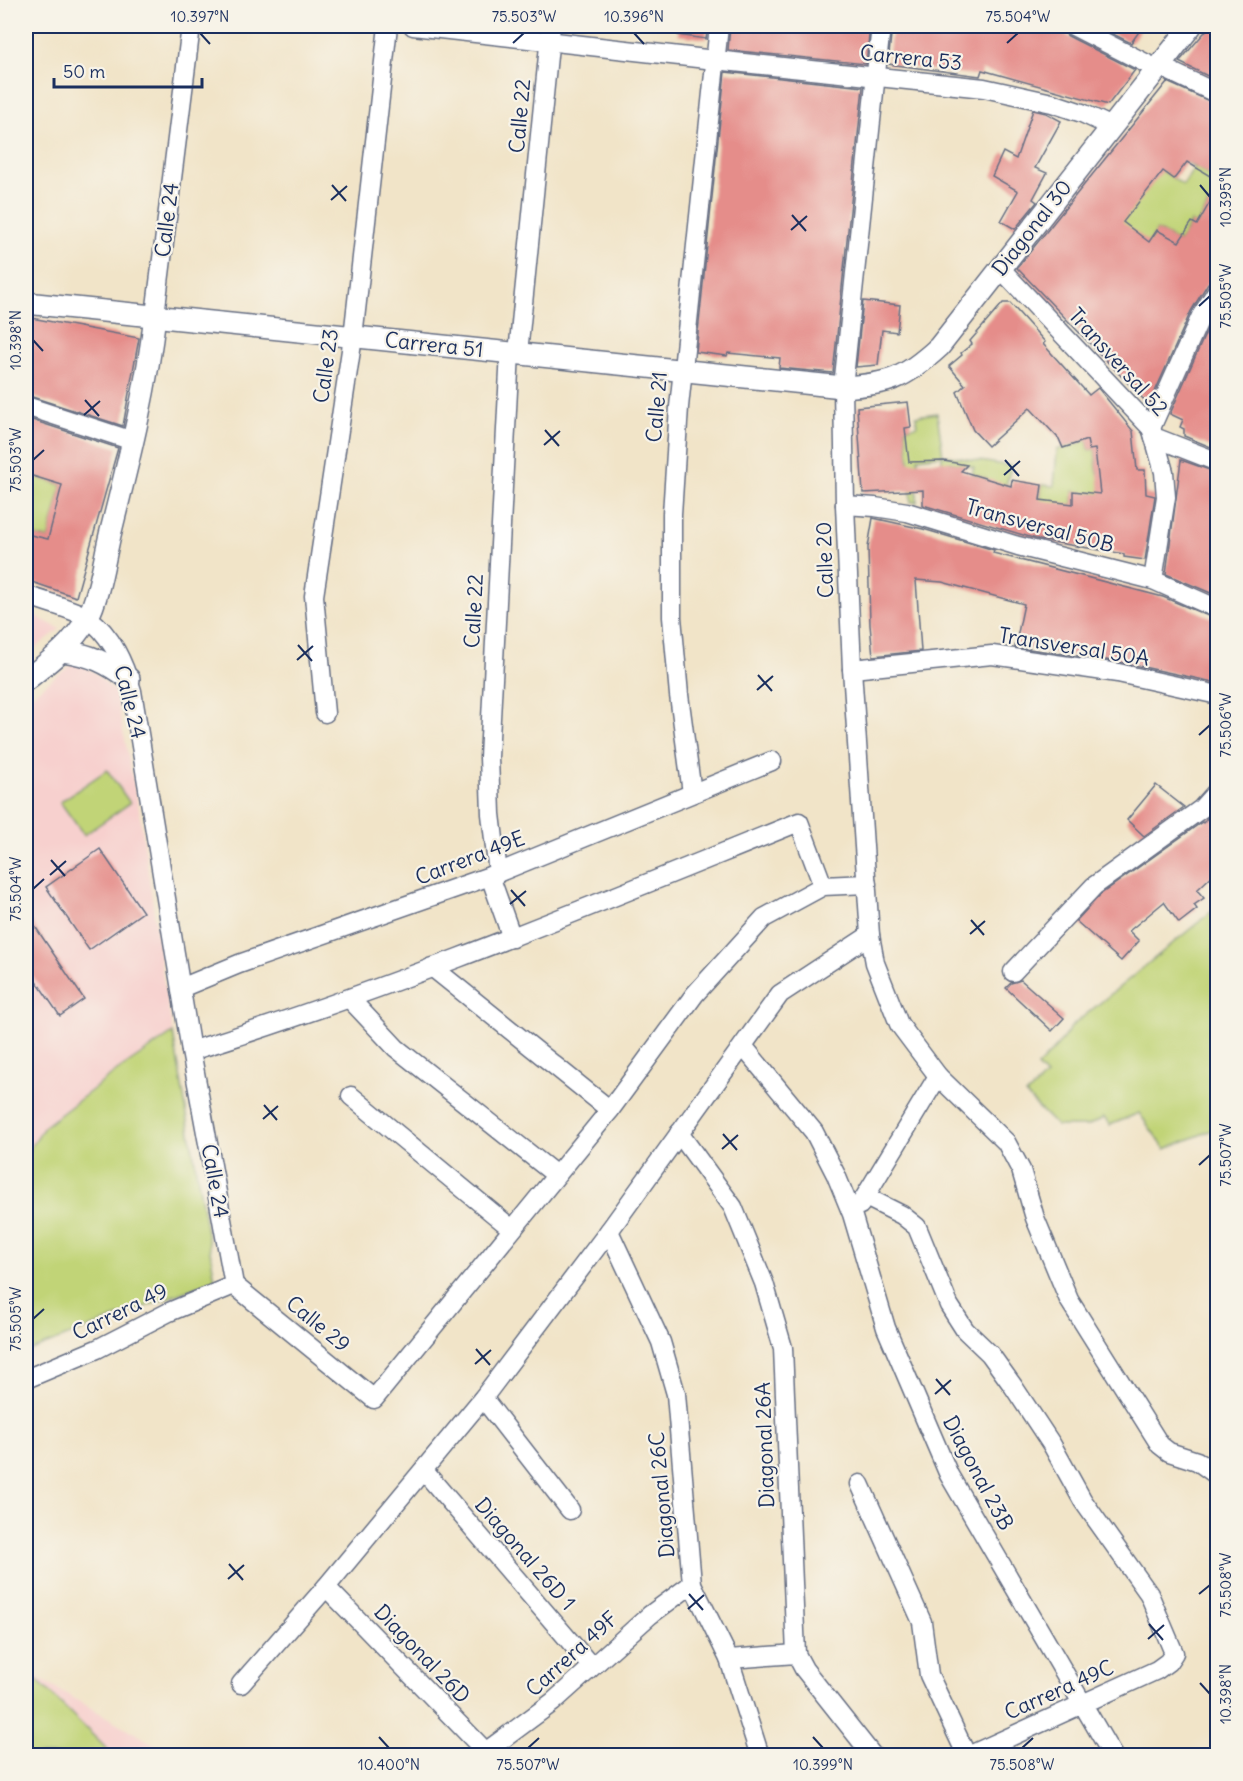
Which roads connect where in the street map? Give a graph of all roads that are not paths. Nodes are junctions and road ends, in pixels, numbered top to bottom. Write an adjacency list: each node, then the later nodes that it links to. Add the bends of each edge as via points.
1 (191, 26): 17 (street, Calle 24)
2 (388, 26): 18 (street, Calle 23)
3 (413, 26): 8 (street, Carrera 53)
4 (719, 26): 9 (street, Calle 21)
5 (881, 26): 11 (street, Calle 20)
6 (1073, 26): 10 (street)
7 (1191, 26): 10 (street, Diagonal 30)
8 (550, 33): 9 (street, Carrera 53); 19 (street, Calle 22)
9 (715, 60): 11 (street, Carrera 53); 20 (street, Calle 21)
10 (1158, 68): 12 (street); 13 (street, Diagonal 30)
11 (877, 76): 13 (street, Carrera 53, via 1018,94 1082,113); 21 (street, Calle 20)
12 (1218, 94)
13 (1112, 127): 14 (street, Diagonal 30)
14 (1000, 268): 21 (street, Diagonal 30, via 939,347 923,361 902,376 876,385); 23 (street, Transversal 52)
15 (1218, 289): 23 (street, via 1191,337)
16 (26, 303): 17 (street, Carrera 51)
17 (155, 315): 18 (street, Carrera 51); 24 (street, Calle 24)
18 (353, 337): 19 (street, Carrera 51); 36 (street, Calle 23, via 315,596)
19 (514, 353): 20 (street, Carrera 51); 40 (street, Calle 22, via 489,757)
20 (683, 371): 21 (street, Carrera 51); 39 (street, Calle 21, via 672,514 672,617)
21 (843, 387): 26 (street, Calle 20)
22 (26, 406): 24 (street)
23 (1152, 433): 25 (street, Transversal 52); 27 (street, via 1164,472 1166,497)
24 (133, 441): 30 (street, Calle 24)
25 (1218, 462)
26 (845, 505): 27 (street, Transversal 50B, via 907,512 1018,546); 32 (street, Calle 20)
27 (1153, 580): 29 (street, Transversal 50B)
28 (26, 595): 30 (street)
29 (1218, 609)
30 (87, 618): 31 (street); 33 (street, Calle 24, via 115,650)
31 (63, 651): 33 (street, via 108,664); 34 (street)
32 (852, 669): 35 (street, Transversal 50A, via 992,656 1118,673); 41 (street, Calle 20)
33 (129, 679): 47 (street, Calle 24)
34 (26, 680)
35 (1218, 695)
36 (325, 713)
37 (772, 761): 39 (street, Carrera 49E)
38 (1218, 790): 46 (street, via 1202,809 1094,886)
39 (692, 792): 40 (street, Carrera 49E)
40 (494, 874): 44 (street, Calle 22); 47 (street, Carrera 49E)
41 (867, 884): 42 (street); 43 (street, Calle 20)
42 (824, 886): 44 (street, via 799,822); 53 (street, via 764,918 695,994)
43 (870, 936): 49 (street, via 780,994); 51 (street, Calle 20, via 875,963 899,1024)
44 (512, 938): 45 (street)
45 (432, 967): 48 (street); 53 (street)
46 (1013, 972)
47 (181, 988): 50 (street, Calle 24)
48 (350, 999): 50 (street); 55 (street, via 396,1048)
49 (743, 1046): 54 (street); 57 (street, Diagonal 23B, via 814,1132)
50 (191, 1051): 60 (street, Calle 24)
51 (938, 1076): 56 (street); 64 (street, Calle 20, via 1006,1142 1021,1170 1035,1218 1069,1300 1160,1445 1197,1461)
52 (351, 1096): 58 (street)
53 (610, 1110): 55 (street)
54 (679, 1133): 59 (street); 69 (street, Diagonal 26A, via 733,1207 764,1283 783,1348)
55 (556, 1175): 58 (street)
56 (866, 1197): 57 (street); 73 (street, Carrera 49C, via 917,1227 949,1305 1013,1386 1083,1501 1149,1594 1174,1653 1157,1670)
57 (852, 1214): 73 (street, Diagonal 23B, via 886,1328 949,1475)
58 (512, 1229): 60 (street, Calle 29, via 374,1399)
59 (609, 1231): 62 (street); 67 (street, Diagonal 26C, via 661,1342 676,1394)
60 (234, 1285): 61 (street, Carrera 49)
61 (26, 1379)
62 (483, 1398): 63 (street); 66 (street)
63 (424, 1471): 68 (street); 71 (street, Diagonal 26D 1)
64 (1218, 1476)
65 (860, 1484): 77 (street, via 922,1622 929,1675)
66 (570, 1510)
67 (692, 1584): 70 (street, Diagonal 26C); 71 (street, Carrera 49F)
68 (326, 1587): 72 (street); 74 (street, Diagonal 26D)
69 (796, 1654): 70 (street); 76 (street)
70 (729, 1659): 75 (street, Diagonal 26C)
71 (591, 1666): 74 (street, Carrera 49F, via 553,1702)
72 (241, 1684)
73 (1084, 1703): 77 (street, Carrera 49C); 78 (street, Diagonal 23B)
74 (483, 1754)
75 (760, 1755)
76 (873, 1755)
77 (967, 1755)
78 (1113, 1755)

